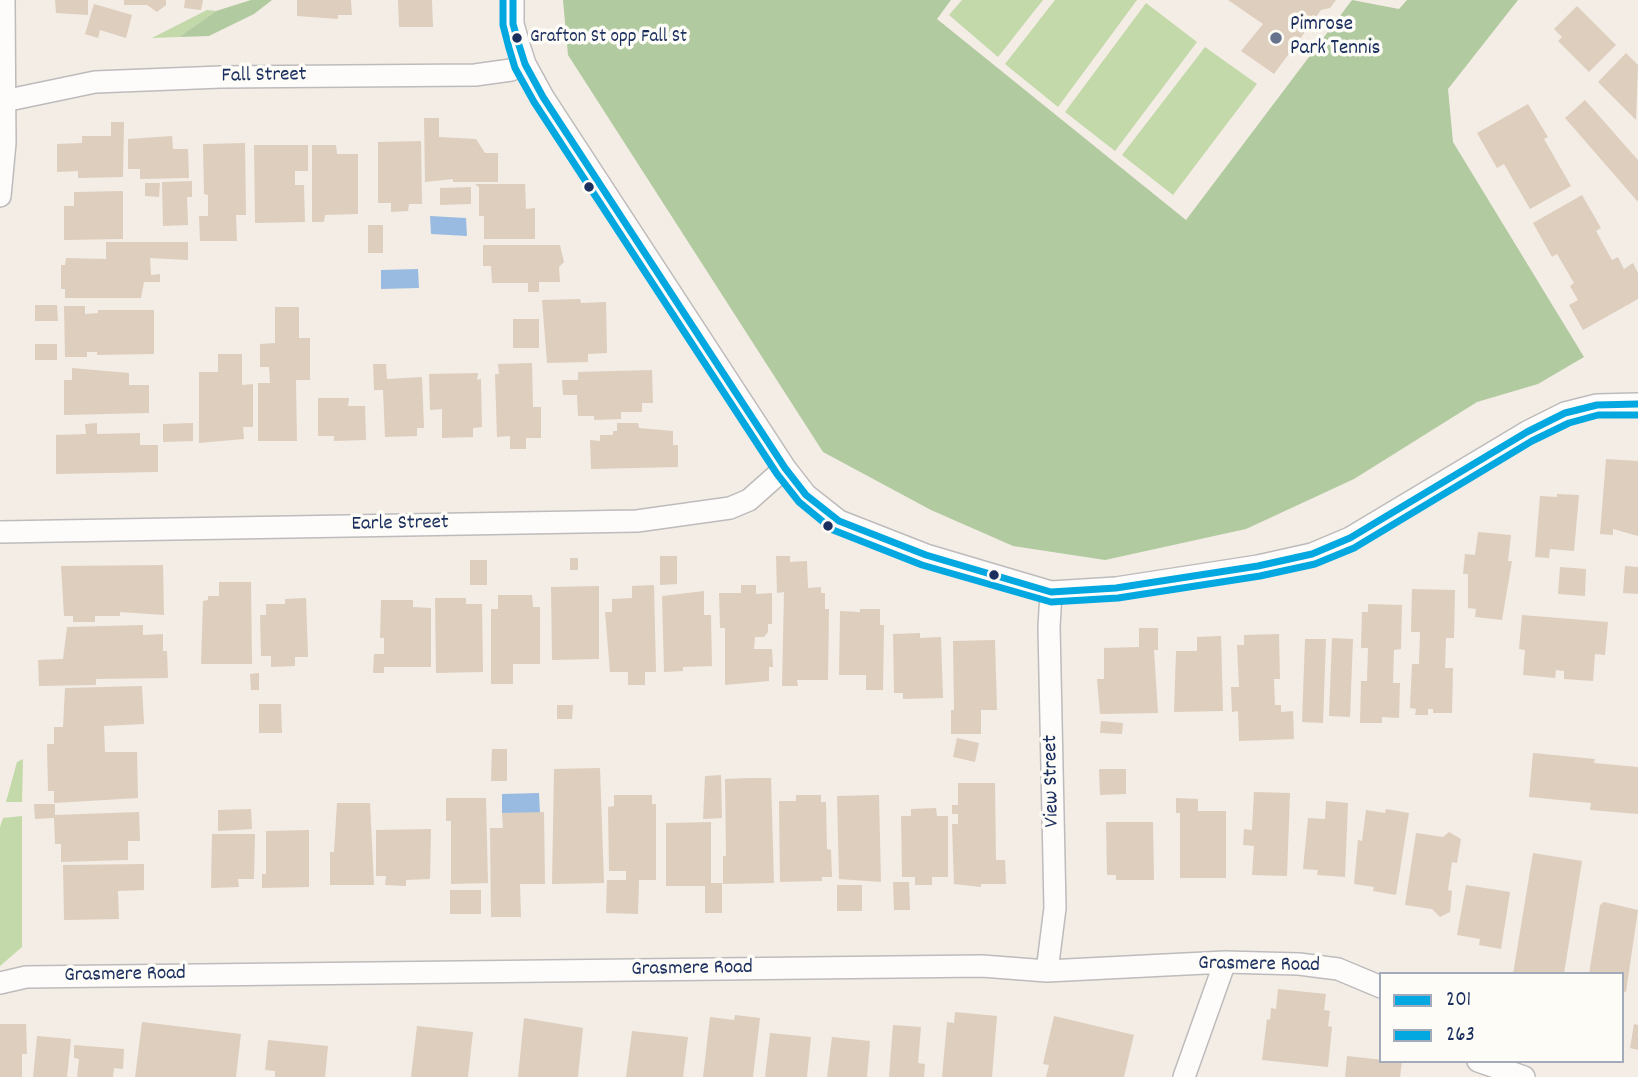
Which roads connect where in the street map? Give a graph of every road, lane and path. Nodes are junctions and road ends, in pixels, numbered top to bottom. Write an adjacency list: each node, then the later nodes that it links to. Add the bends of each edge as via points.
1 (4, 0): 4 (street)
2 (513, 0): 3 (street, via 513,24)
3 (525, 64): 4 (street, Fall Street, via 475,75 95,82); 7 (street, via 562,128)
4 (5, 101): 5 (street)
5 (0, 196)
6 (1638, 404): 9 (street, via 1597,405 1565,413 1350,538 1312,554 1173,580)
7 (785, 468): 8 (street, Earle Street, via 749,500 730,508 637,521); 9 (street, via 823,510 857,529)
8 (0, 532)
9 (1051, 592): 11 (street, View Street, via 1055,908)
10 (1225, 962): 11 (street, Grasmere Road); 13 (street, Grasmere Road, via 1338,969); 15 (street)
11 (1047, 971): 12 (street, Grasmere Road, via 982,966 26,977)
12 (0, 983)
13 (1379, 986)
14 (1484, 1063): 16 (street)
15 (1184, 1077)
16 (1524, 1077)

